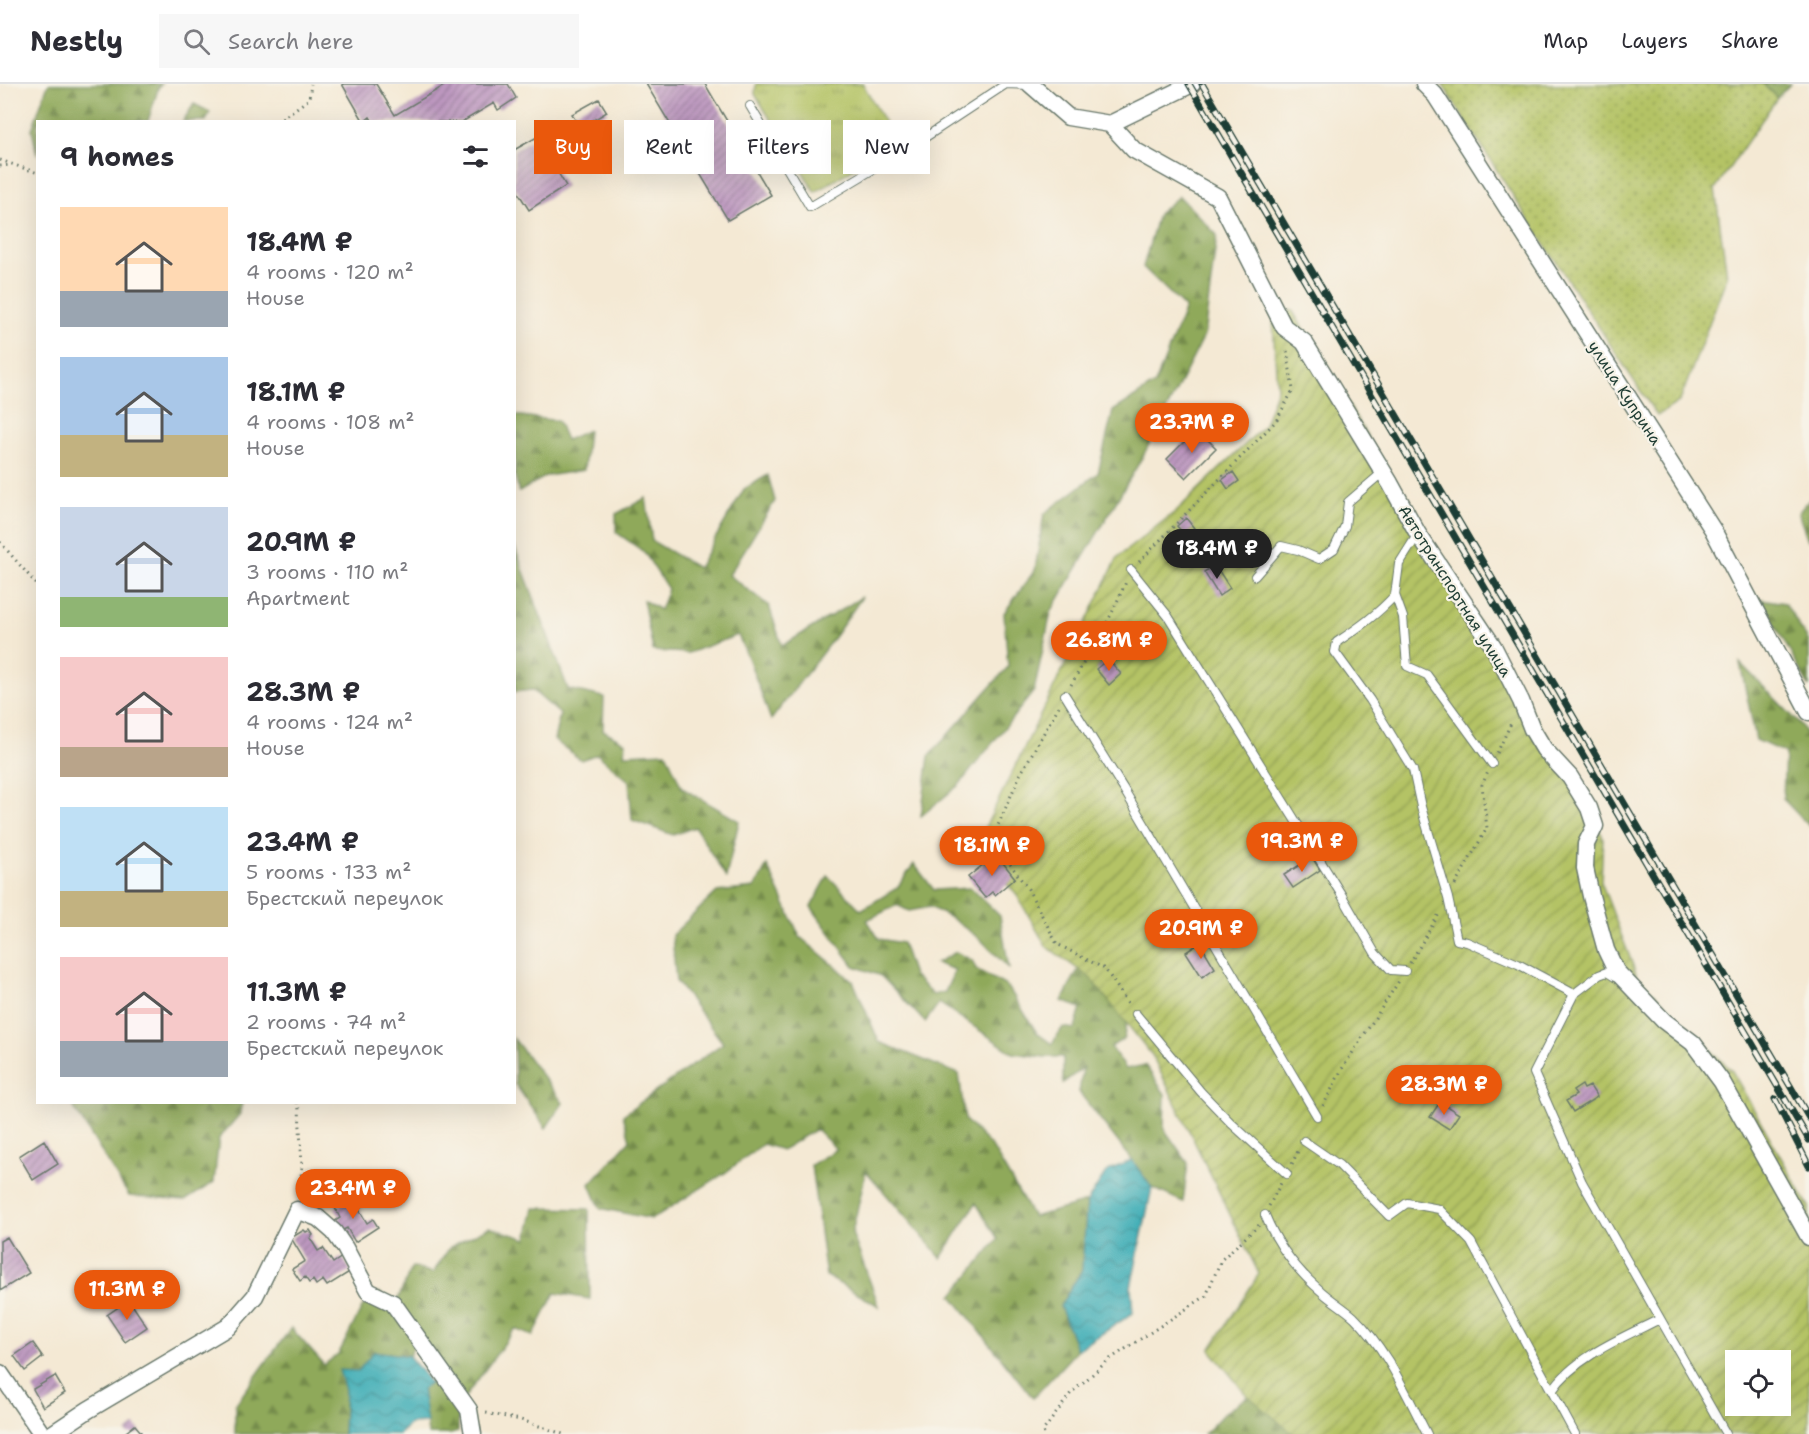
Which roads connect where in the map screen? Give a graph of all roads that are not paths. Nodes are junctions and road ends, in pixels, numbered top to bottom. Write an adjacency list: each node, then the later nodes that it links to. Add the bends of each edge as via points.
1 (1192, 84): 5 (street)
2 (1424, 84): 12 (street, улица Куприна, via 1713,530)
3 (1030, 85): 4 (lane, via 1006,84 810,207); 5 (street, via 1068,117)
4 (750, 106)
5 (1110, 124): 6 (street, Автотранспортная улица, via 1134,150 1218,197 1284,327 1304,342)
6 (1383, 472): 7 (street, Автотранспортная улица); 9 (lane, via 1348,502 1345,526 1334,549 1319,559 1281,546)
7 (1418, 534): 10 (lane, via 1399,564); 15 (street, Автотранспортная улица, via 1492,646 1532,729 1590,808 1595,826 1586,844 1585,868 1591,896 1606,950 1616,971)
8 (1131, 570): 14 (lane, via 1168,616 1375,953 1391,970)
9 (1255, 576)
10 (1395, 595): 13 (lane, via 1403,617 1407,666 1427,675); 16 (lane, via 1382,610 1337,642 1335,652 1413,770 1457,940 1518,964)
11 (1065, 695): 18 (lane)
12 (1809, 712)
13 (1492, 764)
14 (1405, 971)
15 (1629, 985): 16 (lane, via 1607,972); 22 (street, Автотранспортная улица, via 1664,1021 1693,1043 1722,1082)
16 (1574, 994): 23 (lane, via 1534,1073 1582,1182)
17 (1136, 1014): 20 (lane, via 1201,1092)
18 (1317, 1116)
19 (1304, 1141): 25 (lane, via 1339,1165 1389,1216 1407,1203 1439,1209 1471,1242)
20 (1287, 1174)
21 (1265, 1215): 29 (lane, via 1296,1267 1354,1317 1374,1340)
22 (1809, 1237)
23 (1660, 1319): 25 (lane, via 1568,1371); 31 (lane)
24 (0, 1373): 26 (street)
25 (1552, 1391): 30 (lane)
26 (42, 1434)
27 (52, 1434): 28 (street, via 228,1327 255,1296 297,1210 318,1218 334,1232 368,1292 393,1303 469,1410)
28 (473, 1434)
29 (1427, 1434)
30 (1575, 1434)
31 (1726, 1434)

